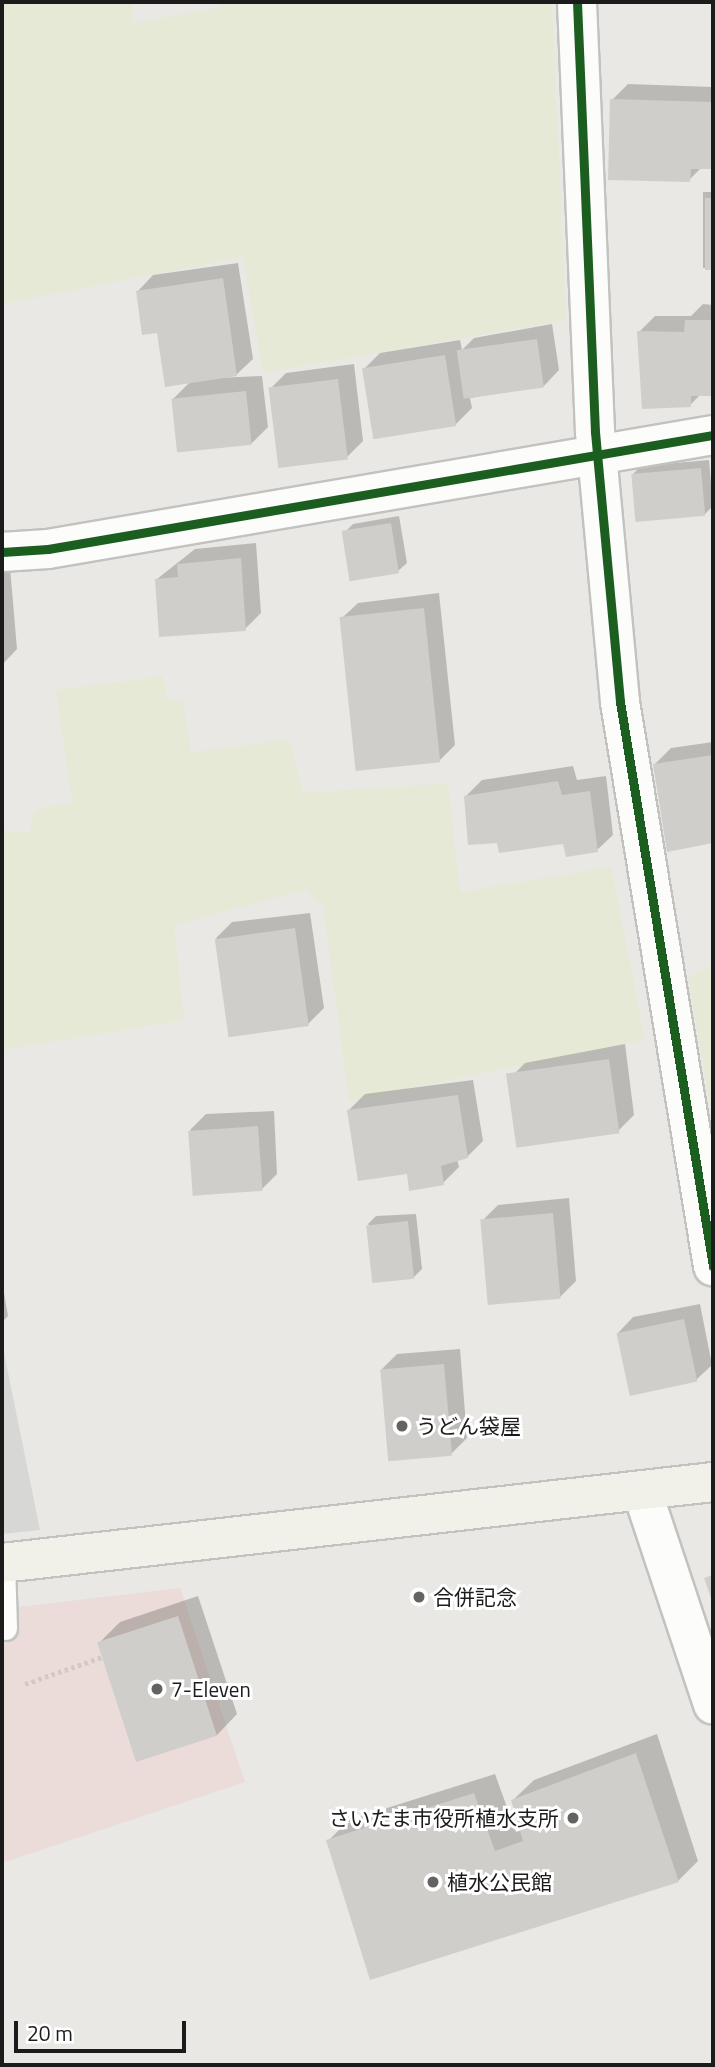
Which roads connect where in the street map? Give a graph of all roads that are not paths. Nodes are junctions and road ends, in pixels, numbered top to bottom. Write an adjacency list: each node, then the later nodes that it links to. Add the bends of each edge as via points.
1 (577, 2): 3 (street)
2 (713, 435): 3 (street)
3 (597, 453): 4 (street, via 48,549); 5 (street, via 620,702)
4 (2, 552)
5 (713, 1266)
6 (713, 1482): 7 (street)
7 (642, 1491): 8 (street); 10 (street)
8 (2, 1563): 9 (lane)
9 (5, 1628)
10 (713, 1705)

